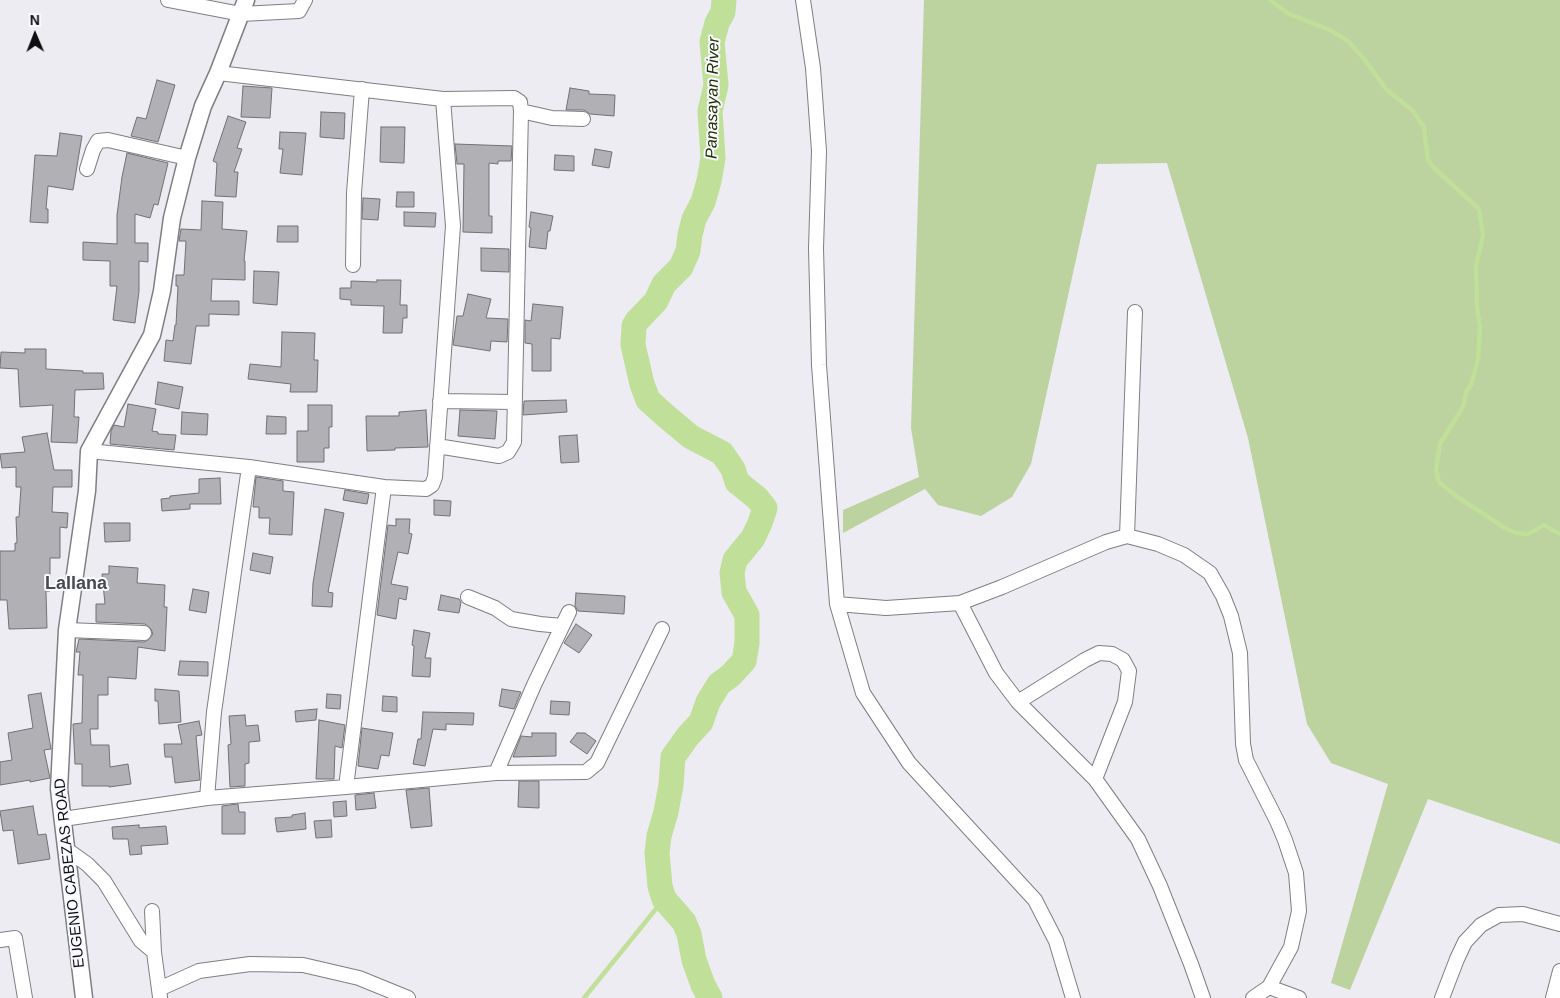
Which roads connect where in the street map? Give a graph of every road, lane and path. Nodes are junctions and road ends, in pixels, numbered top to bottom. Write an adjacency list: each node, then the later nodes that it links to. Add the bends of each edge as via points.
1 (168, 0): 4 (street)
2 (305, 0): 4 (street, via 299,11)
3 (803, 0): 23 (street, via 813,68 818,151 819,365)
4 (244, 7): 5 (street, EUGENIO CABEZAS ROAD)
5 (218, 73): 6 (street); 10 (street, EUGENIO CABEZAS ROAD, via 203,106)
6 (362, 90): 7 (street); 12 (street, via 354,193)
7 (443, 99): 8 (street, via 514,98 520,102); 14 (street, via 453,226)
8 (522, 111): 9 (street, via 552,118); 15 (street)
9 (583, 119)
10 (187, 158): 11 (street, via 108,140 98,142); 17 (street, EUGENIO CABEZAS ROAD, via 172,218 162,292 152,335)
11 (87, 169)
12 (353, 265)
13 (1135, 312): 20 (street)
14 (440, 401): 15 (street); 16 (street)
15 (515, 402): 16 (street, via 514,442 504,456)
16 (437, 446): 19 (street, via 432,486 426,489)
17 (89, 451): 18 (street); 27 (street, EUGENIO CABEZAS ROAD, via 87,491)
18 (249, 467): 19 (street); 33 (street, via 214,712)
19 (384, 486): 32 (street)
20 (1127, 536): 22 (street); 41 (street, via 1184,555 1210,573 1231,616 1240,653 1246,760 1285,840 1296,872 1299,911 1291,947)
21 (468, 596): 25 (street, via 512,619)
22 (960, 603): 23 (street, via 886,608); 29 (street, via 996,673)
23 (838, 604): 46 (street, via 863,693 910,763 1035,900 1056,941)
24 (569, 612): 25 (street)
25 (562, 626): 30 (street)
26 (662, 628): 30 (street, via 597,763 586,772)
27 (67, 630): 28 (street); 34 (street, EUGENIO CABEZAS ROAD, via 59,789)
28 (144, 633)
29 (1018, 702): 31 (street); 31 (street, via 1099,653 1112,654 1123,660 1129,671 1125,702)
30 (496, 773): 32 (street)
31 (1095, 779): 47 (street, via 1138,839 1160,886)
32 (346, 787): 33 (street)
33 (207, 798): 34 (street)
34 (62, 819): 35 (street, EUGENIO CABEZAS ROAD)
35 (66, 849): 39 (street, via 104,881 142,941); 44 (street, EUGENIO CABEZAS ROAD)
36 (152, 911): 39 (street)
37 (1560, 924): 50 (street, via 1523,914 1499,915 1481,925 1465,942)
38 (0, 940): 43 (street, via 15,938)
39 (154, 952): 42 (street)
40 (1560, 971): 51 (street)
41 (1269, 987): 48 (street); 49 (street)
42 (159, 994): 45 (street, via 199,971 250,964 304,965 359,978)
43 (25, 998)
44 (84, 998)
45 (408, 998)
46 (1073, 998)
47 (1203, 998)
48 (1254, 998)
49 (1299, 998)
50 (1442, 998)
51 (1552, 998)

